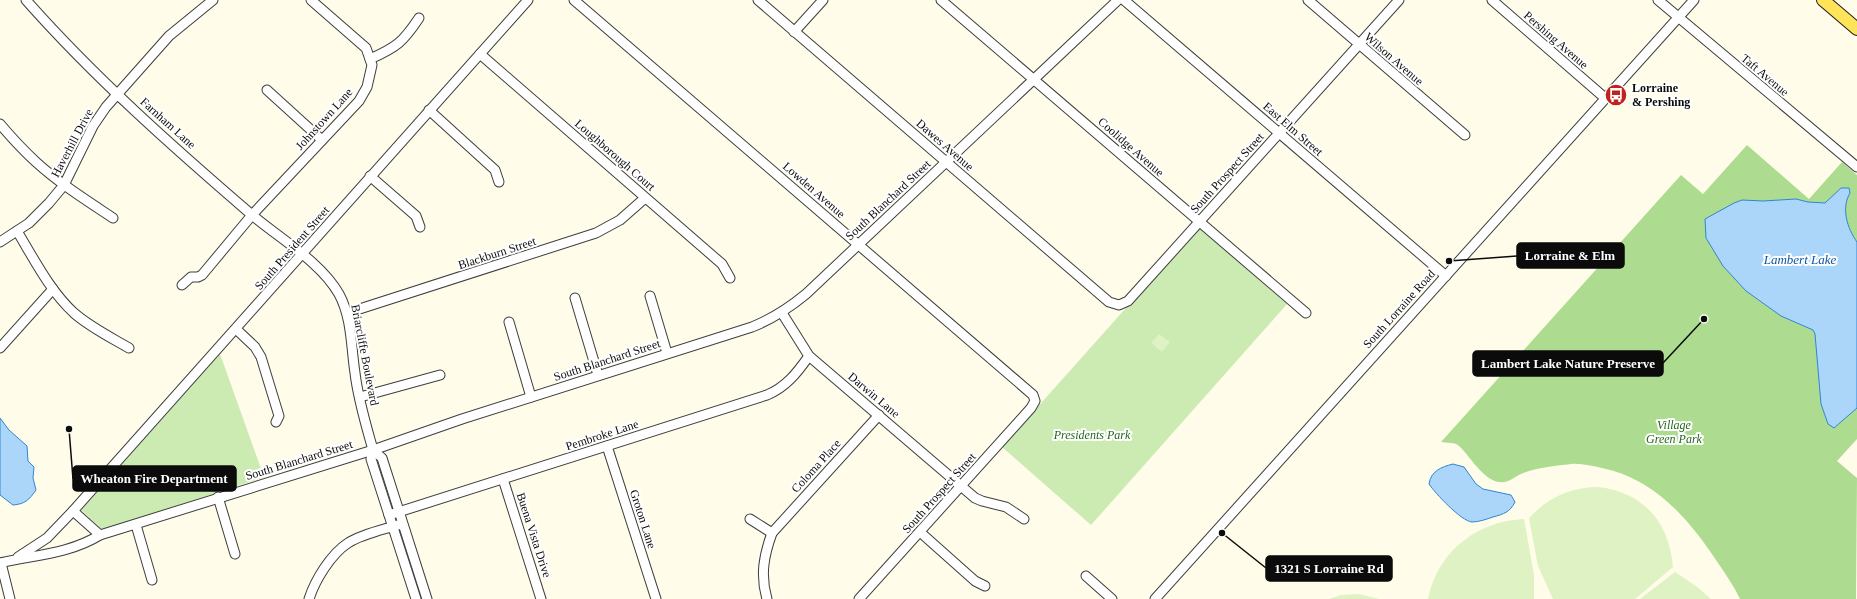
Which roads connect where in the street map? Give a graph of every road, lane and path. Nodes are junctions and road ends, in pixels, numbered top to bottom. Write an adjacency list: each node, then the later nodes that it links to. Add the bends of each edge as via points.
1 (26, 0): 26 (street, Farnham Lane)
2 (213, 0): 26 (street, Haverhill Drive, via 169,36)
3 (311, 0): 23 (street, via 366,48)
4 (528, 0): 22 (street, South President Street)
5 (574, 0): 45 (street, Lowden Avenue)
6 (758, 0): 20 (street, Dawes Avenue)
7 (823, 0): 20 (street)
8 (941, 0): 24 (street, Coolidge Avenue)
9 (1118, 0): 24 (street, South Blanchard Street)
10 (1124, 0): 30 (street, East Elm Street)
11 (1308, 0): 21 (street, Wilson Avenue)
12 (1399, 0): 21 (street, South Prospect Street)
13 (1492, 0): 27 (street, Pershing Avenue)
14 (1658, 0): 17 (street, Taft Avenue)
15 (1694, 0): 17 (street, South Lorraine Road)
16 (1823, 0): 19 (main road)
17 (1678, 17): 27 (street, South Lorraine Road); 34 (street, Taft Avenue)
18 (419, 18): 23 (street, via 405,38 391,50)
19 (1857, 29)
20 (794, 32): 33 (street, Dawes Avenue)
21 (1359, 44): 30 (street, South Prospect Street); 31 (street, Wilson Avenue)
22 (480, 54): 28 (street, South President Street); 38 (street, Loughborough Court)
23 (370, 59): 32 (street, Johnstown Lane, via 372,64 367,87 359,101)
24 (1034, 80): 33 (street, South Blanchard Street); 41 (street, Coolidge Avenue)
25 (267, 90): 32 (street)
26 (117, 94): 37 (street, Haverhill Drive, via 93,126); 39 (street, Farnham Lane)
27 (1606, 98): 47 (street, South Lorraine Road)
28 (429, 110): 35 (street, South President Street); 36 (street, via 495,170)
29 (0, 124): 37 (street, via 35,161)
30 (1279, 133): 41 (street, South Prospect Street); 47 (street, East Elm Street)
31 (1465, 135)
32 (322, 140): 39 (street, Johnstown Lane)
33 (946, 162): 45 (street, South Blanchard Street); 53 (street, Dawes Avenue, via 1109,302)
34 (1857, 167)
35 (370, 176): 42 (street, via 416,216); 46 (street, South President Street)
36 (499, 182)
37 (64, 185): 40 (street); 43 (street, Haverhill Drive, via 41,212)
38 (645, 198): 48 (street, Loughborough Court, via 722,264); 54 (street, Blackburn Street, via 620,220 596,233)
39 (252, 215): 46 (street, Farnham Lane); 49 (street, Johnstown Lane, via 202,275 191,277)
40 (113, 218)
41 (1199, 222): 53 (street, South Prospect Street, via 1128,301); 56 (street, Coolidge Avenue)
42 (420, 227)
43 (17, 231): 44 (street, Haverhill Drive); 50 (street)
44 (0, 242)
45 (859, 245): 55 (street, South Blanchard Street); 67 (street, Lowden Avenue, via 1031,393)
46 (302, 255): 54 (street, Briarcliffe Boulevard, via 335,288); 58 (street, South President Street)
47 (1446, 276): 100 (street, South Lorraine Road)
48 (730, 278)
49 (182, 285)
50 (53, 289): 59 (street); 60 (street, via 80,318)
51 (650, 296): 61 (street)
52 (575, 298): 64 (street)
53 (1119, 305)
54 (347, 313): 65 (street, Briarcliffe Boulevard)
55 (782, 313): 61 (street, South Blanchard Street, via 752,327); 62 (street, Darwin Lane)
56 (1306, 313)
57 (509, 322): 66 (street)
58 (236, 329): 69 (street, via 255,347 261,357 279,416); 75 (street, South President Street)
59 (0, 348)
60 (129, 348)
61 (667, 353): 64 (street, South Blanchard Street)
62 (809, 356): 68 (street, Darwin Lane); 70 (street, Pembroke Lane, via 788,382 775,392)
63 (440, 375): 65 (street)
64 (598, 375): 66 (street, South Blanchard Street)
65 (360, 397): 71 (street, Briarcliffe Boulevard)
66 (531, 397): 71 (street, South Blanchard Street)
67 (1035, 401): 73 (street, South Prospect Street)
68 (879, 415): 73 (street, Darwin Lane); 84 (street, Coloma Place)
69 (276, 422)
70 (607, 446): 72 (street, Pembroke Lane); 96 (street, Groton Lane)
71 (373, 450): 74 (street, South Blanchard Street); 76 (street, Briarcliffe Boulevard, via 382,458); 77 (street, Briarcliffe Boulevard, via 371,459)
72 (503, 479): 76 (street, Pembroke Lane); 95 (street, Buena Vista Drive)
73 (961, 486): 79 (street, Darwin Lane, via 975,498 1006,507); 83 (street, South Prospect Street)
74 (218, 497): 81 (street, South Blanchard Street); 86 (street)
75 (73, 511): 85 (street); 87 (street, South President Street, via 43,542)
76 (399, 512): 77 (street, Pembroke Lane); 80 (street, Briarcliffe Boulevard)
77 (389, 515): 82 (street, Briarcliffe Boulevard)
78 (750, 519): 84 (street)
79 (1024, 519)
80 (403, 523): 82 (street); 94 (street, Briarcliffe Boulevard)
81 (136, 525): 85 (street, South Blanchard Street); 89 (street)
82 (392, 526): 92 (street, via 354,540 343,547 320,574); 93 (street, Briarcliffe Boulevard)
83 (920, 532): 90 (street, via 975,581); 98 (street, South Prospect Street)
84 (772, 533): 97 (street, Coloma Place, via 763,567)
85 (100, 535): 87 (street, South Blanchard Street, via 89,542 54,554)
86 (235, 554)
87 (3, 562): 91 (street)
88 (1086, 576): 99 (street)
89 (152, 580)
90 (985, 586)
91 (10, 599)
92 (309, 599)
93 (416, 599)
94 (427, 599)
95 (542, 599)
96 (656, 599)
97 (767, 599)
98 (859, 599)
99 (1112, 599)
100 (1155, 599)

